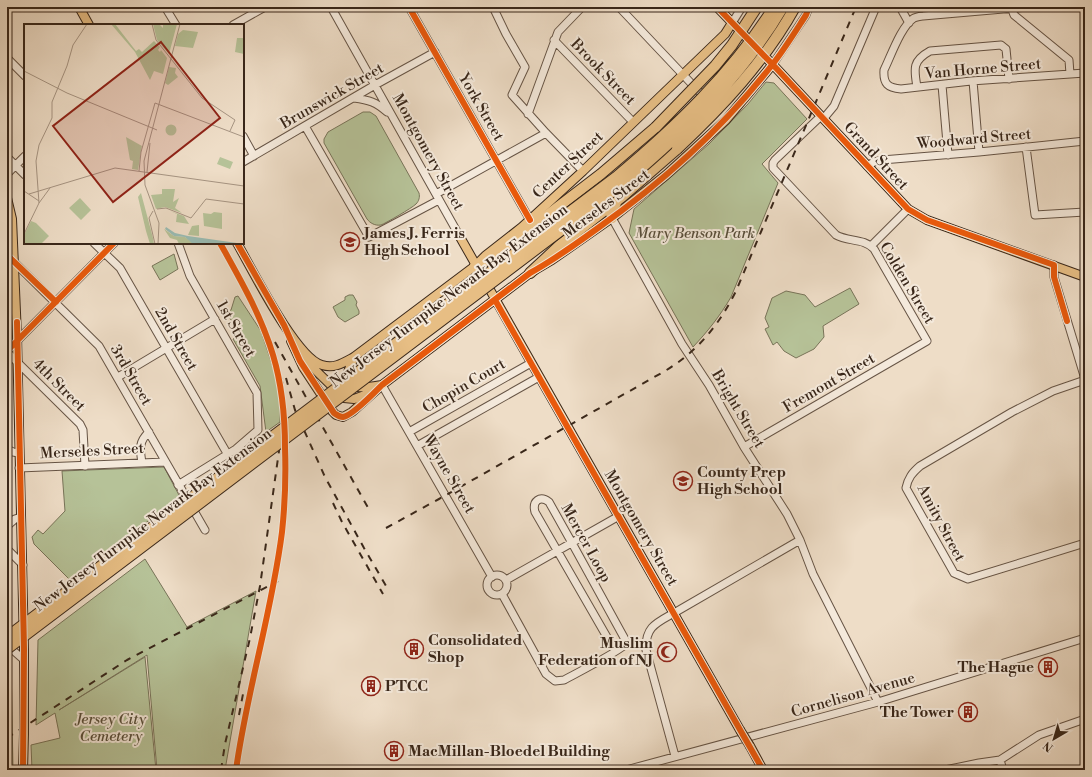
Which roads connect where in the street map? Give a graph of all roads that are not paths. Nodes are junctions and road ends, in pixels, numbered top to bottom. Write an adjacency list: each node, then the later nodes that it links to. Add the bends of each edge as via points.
1 (12, 7): 21 (street)
2 (79, 7): 24 (main road)
3 (165, 7): 25 (street)
4 (265, 7): 26 (street, via 250,12)
5 (331, 7): 37 (street, Montgomery Street)
6 (409, 7): 28 (street, York Street)
7 (493, 7): 41 (street, via 525,67 512,95)
8 (582, 7): 27 (street, via 558,32)
9 (619, 7): 34 (street)
10 (717, 7): 23 (main road, Grand Street)
11 (742, 7): 23 (street)
12 (757, 7): 80 (highway, bridge, via 715,66 656,127 579,191 490,258)
13 (774, 7): 125 (highway, New Jersey Turnpike Newark Bay Extension, bridge, via 748,45 705,95 621,173)
14 (783, 7): 128 (highway, New Jersey Turnpike Newark Bay Extension, bridge, via 755,50 727,84 681,132 630,177)
15 (795, 7): 65 (highway, bridge, via 775,40 720,108 678,150)
16 (809, 7): 30 (street, Merseles Street)
17 (876, 7): 42 (street, via 834,106)
18 (900, 7): 22 (street)
19 (1028, 7): 20 (street)
20 (1011, 8): 22 (street, via 923,16); 32 (street, via 1014,15 1069,60)
21 (7, 9)
22 (912, 20): 39 (street, Van Horne Street, via 902,31 884,70 884,77 891,88)
23 (732, 23): 30 (main road, Grand Street); 34 (main road, Center Street, via 726,34)
24 (88, 24)
25 (175, 24)
26 (234, 24)
27 (554, 40): 41 (street); 45 (street, Brook Street)
28 (435, 52): 37 (street, Brunswick Street); 56 (street, York Street)
29 (7, 58): 33 (street)
30 (773, 64): 42 (main road, Grand Street); 44 (main road, Merseles Street)
31 (1085, 73): 32 (street, Van Horne Street)
32 (1070, 74): 35 (street, Van Horne Street)
33 (24, 75)
34 (684, 75): 44 (street); 45 (main road, Center Street)
35 (1009, 79): 36 (street, Van Horne Street); 39 (street, via 1006,49 1001,46 930,51 917,61)
36 (973, 81): 38 (street, Van Horne Street); 51 (street)
37 (375, 85): 40 (street, Brunswick Street); 43 (street, Montgomery Street)
38 (942, 85): 39 (street, Van Horne Street); 52 (street)
39 (917, 87)
40 (354, 98): 43 (street, via 378,104); 46 (street, Brunswick Street)
41 (528, 114): 47 (street)
42 (822, 117): 59 (main road, Grand Street); 75 (street, Colden Street, via 775,160 773,168 836,235)
43 (393, 118): 63 (street, Montgomery Street)
44 (726, 120): 68 (main road, Merseles Street, via 680,163)
45 (633, 122): 60 (main road, Center Street)
46 (305, 126): 53 (street, Brunswick Street); 63 (street, via 369,237)
47 (546, 133): 56 (street); 60 (street)
48 (244, 138): 53 (street)
49 (1085, 141): 50 (street, Woodward Street)
50 (1026, 147): 51 (street, Woodward Street); 67 (street, via 1035,215)
51 (980, 152): 52 (street, Woodward Street)
52 (948, 155): 59 (street, Woodward Street, via 882,160)
53 (254, 156): 57 (street, Brunswick Street)
54 (7, 157): 58 (street)
55 (24, 157): 58 (street)
56 (496, 160): 63 (street); 69 (street, York Street)
57 (244, 161)
58 (16, 165): 61 (street); 62 (street)
59 (867, 166): 66 (main road, Grand Street)
60 (583, 171): 69 (main road, Center Street)
61 (7, 174)
62 (24, 174)
63 (437, 197): 70 (street, Montgomery Street)
64 (7, 198): 78 (main road, via 12,219)
65 (616, 203): 68 (highway, via 611,213); 81 (highway, via 560,245)
66 (908, 209): 75 (street); 79 (main road, Grand Street, via 927,220)
67 (1085, 212)
68 (612, 218): 81 (main road, Merseles Street); 102 (street, Bright Street, via 682,344)
69 (530, 220): 80 (main road, Center Street)
70 (460, 237): 80 (main road, Montgomery Street)
71 (95, 244): 76 (street, 2nd Street)
72 (113, 244): 76 (street)
73 (178, 244): 85 (street, 1st Street, via 188,272)
74 (238, 244): 86 (main road)
75 (871, 246): 89 (street, Colden Street, via 876,250)
76 (104, 253): 84 (street); 90 (street, 2nd Street, via 120,268)
77 (7, 255): 78 (street, 3rd Street)
78 (14, 262): 84 (street, 3rd Street); 88 (main road)
79 (1054, 265): 82 (main road, Grand Street); 97 (street, via 1054,276)
80 (475, 266): 83 (main road, Montgomery Street); 92 (main road, Center Street)
81 (530, 273): 83 (main road, Merseles Street)
82 (1085, 277)
83 (495, 300): 94 (main road, Montgomery Street); 98 (main road, Merseles Street)
84 (56, 302): 88 (street); 95 (street, 3rd Street, via 99,346)
85 (215, 319): 90 (street); 105 (street, 1st Street, via 257,392 258,430)
86 (284, 325): 87 (main road); 92 (main road, Center Street, via 302,351 319,364 337,366)
87 (289, 338): 98 (main road, via 306,362 344,398 361,397); 98 (main road, via 303,367 332,411 339,416 343,417 352,412)
88 (18, 340): 91 (street); 93 (main road)
89 (927, 341): 102 (street, Fremont Street)
90 (167, 348): 95 (street); 105 (street, 2nd Street)
91 (7, 352): 93 (street, 4th Street)
92 (354, 358): 98 (main road, via 348,373 353,385 361,388)
93 (18, 363): 104 (main road); 108 (street, 4th Street, via 80,424 83,430)
94 (531, 363): 96 (main road, Montgomery Street); 100 (street, Chopin Court)
95 (118, 377): 99 (street, 3rd Street)
96 (539, 378): 101 (street, Chopin Court); 111 (main road, Montgomery Street)
97 (1085, 380): 117 (street, Amity Street, via 1053,390 920,466 910,476 906,488 954,573 968,579)
98 (382, 385): 100 (street, Wayne Street)
99 (149, 432): 106 (street, 3rd Street); 107 (street, via 141,441)
100 (409, 432): 101 (street, Wayne Street)
101 (417, 446): 121 (street, Wayne Street)
102 (744, 447): 115 (street, Bright Street, via 781,503)
103 (7, 449): 104 (street)
104 (19, 453): 109 (main road)
105 (228, 454): 110 (street)
106 (165, 462): 107 (street, Merseles Street); 110 (street, 3rd Street)
107 (142, 463): 108 (street, Merseles Street)
108 (85, 466): 109 (street, Merseles Street)
109 (19, 468): 112 (main road)
110 (178, 485): 114 (street, 3rd Street)
111 (619, 516): 116 (street); 124 (main road, Montgomery Street)
112 (21, 517): 113 (street); 120 (main road)
113 (7, 526)
114 (205, 530)
115 (800, 540): 124 (street); 132 (street, Bright Street, via 813,574)
116 (572, 542): 119 (street); 119 (street, Mercer Loop, via 549,502 544,499 537,500 535,512); 129 (street, Mercer Loop, via 627,643)
117 (1085, 543)
118 (7, 549): 120 (street)
119 (558, 551): 122 (street); 129 (street, Mercer Loop)
120 (22, 565): 130 (main road)
121 (492, 577): 122 (street, via 499,576); 123 (street, Wayne Street, via 488,582 489,591 495,595)
122 (506, 580): 123 (street, via 507,587)
123 (502, 594): 131 (street, Wayne Street, via 546,674)
124 (674, 612): 134 (street, via 654,624 646,639 646,650); 138 (main road, Montgomery Street, bridge)
125 (7, 637)
126 (1085, 638): 132 (street, Cornelison Avenue)
127 (7, 645): 130 (street)
128 (7, 649)
129 (615, 651): 131 (street, Mercer Loop, via 564,680)
130 (24, 660): 136 (main road, bridge)
131 (555, 681)
132 (878, 702): 134 (street, Cornelison Avenue)
133 (1085, 719): 135 (street, via 1039,735)
134 (675, 756): 137 (street, Cornelison Avenue)
135 (1000, 760): 139 (street); 140 (street)
136 (23, 770)
137 (626, 770)
138 (763, 770)
139 (945, 770)
140 (1003, 770)

